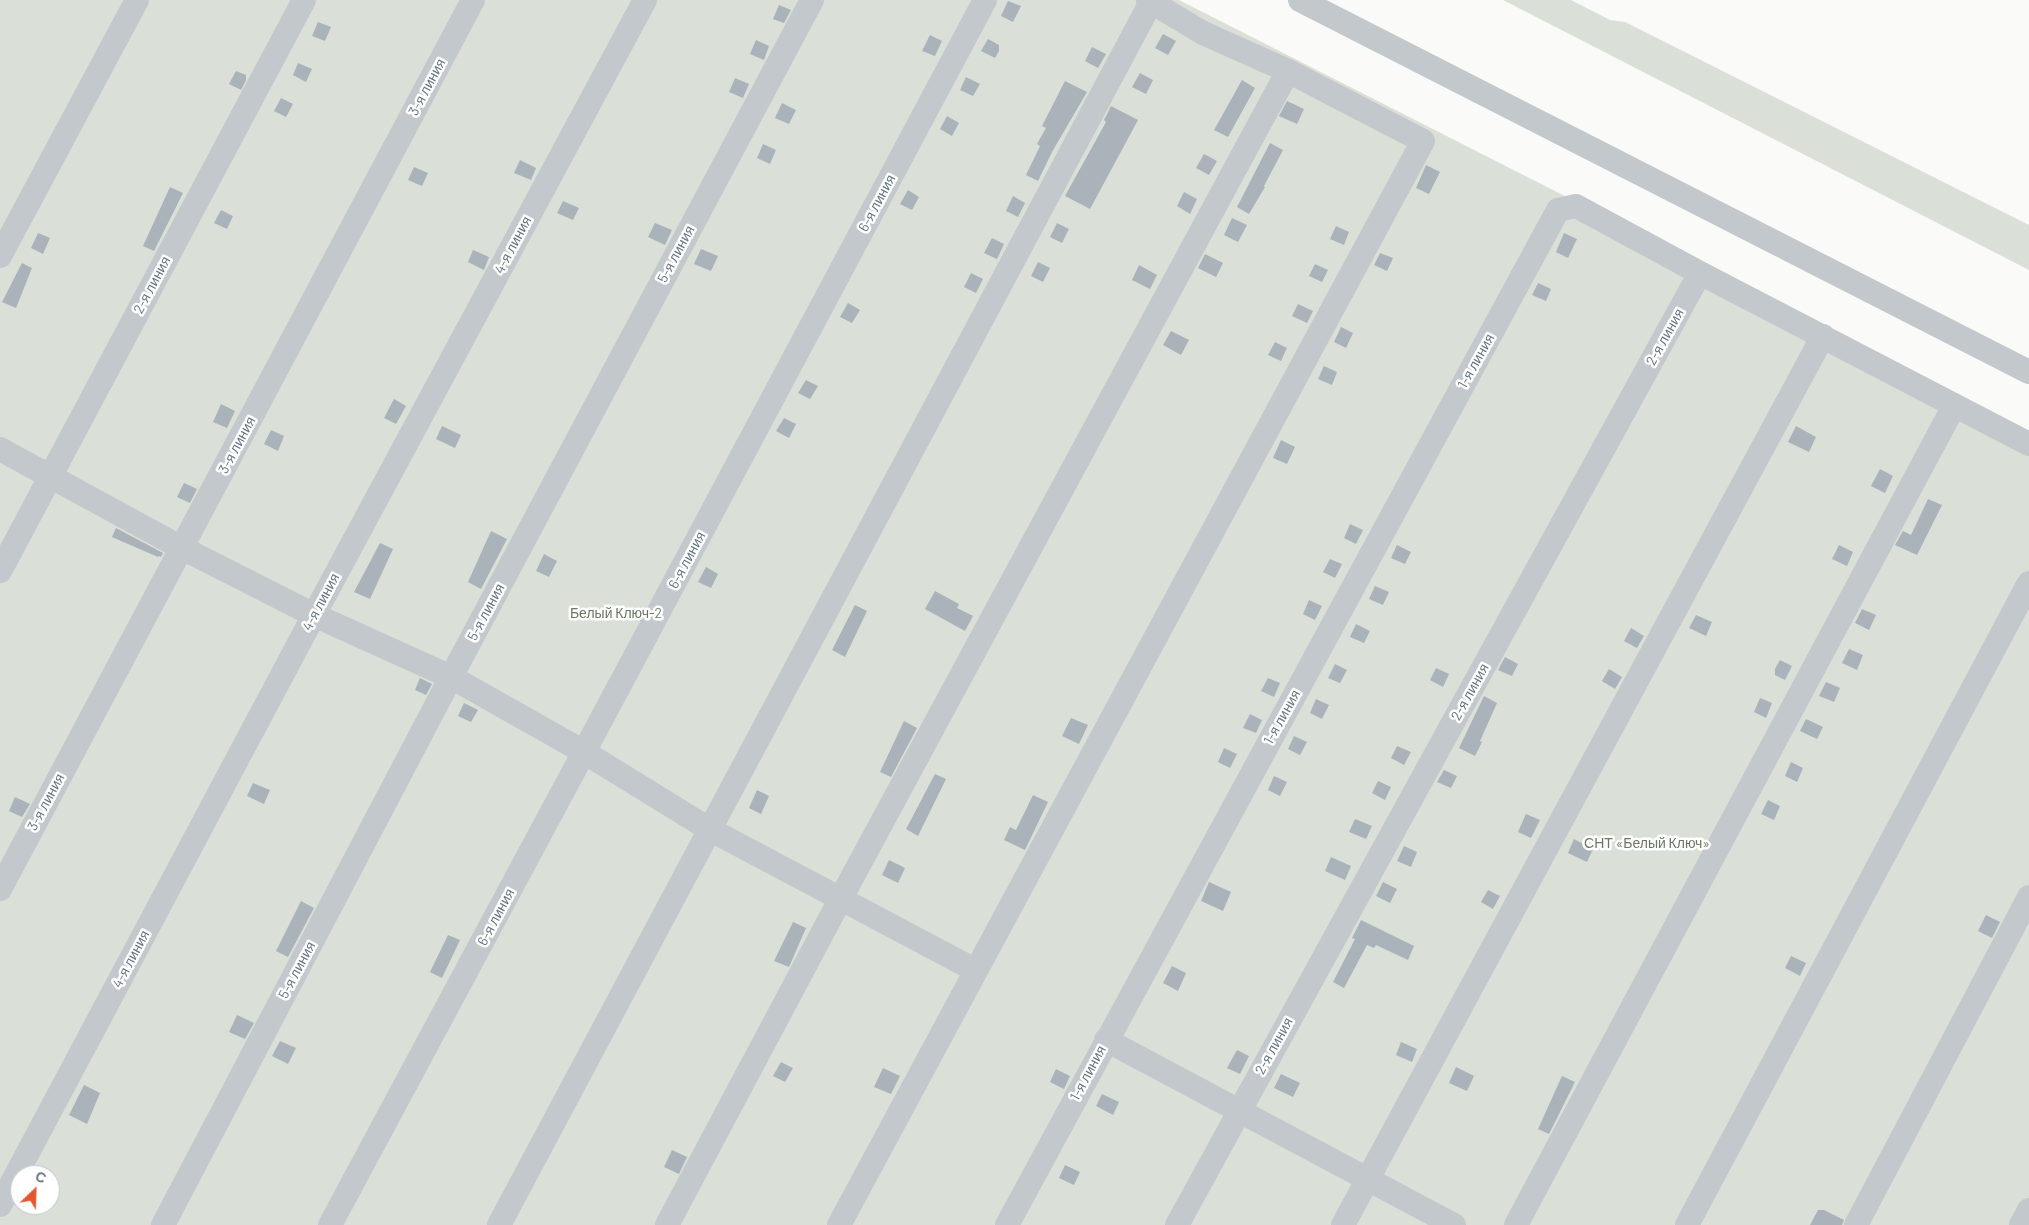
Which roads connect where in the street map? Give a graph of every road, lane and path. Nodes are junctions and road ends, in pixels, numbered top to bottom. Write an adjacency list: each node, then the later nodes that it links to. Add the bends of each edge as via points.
1 (137, 0): 10 (street)
2 (304, 0): 17 (street, 2-я линия)
3 (473, 0): 18 (street, 3-я линия)
4 (645, 0): 21 (street, 4-я линия)
5 (812, 0): 22 (street, 5-я линия)
6 (985, 0): 23 (street, 6-я линия)
7 (1300, 0): 13 (street)
8 (1149, 1): 9 (street, via 1203,33); 24 (street)
9 (1288, 71): 27 (street); 28 (street, via 1422,141)
10 (0, 256)
11 (1700, 273): 12 (street); 29 (street, 1-я линия, via 1576,206 1558,210); 30 (street, 2-я линия)
12 (1823, 336): 14 (street); 31 (street)
13 (2029, 372)
14 (1954, 406): 15 (street); 43 (street)
15 (2029, 444)
16 (0, 449): 17 (street)
17 (50, 476): 18 (street); 19 (street, 2-я линия)
18 (182, 548): 21 (street); 25 (street, 3-я линия)
19 (0, 570)
20 (2029, 583): 44 (street)
21 (314, 615): 22 (street); 32 (street, 4-я линия)
22 (451, 677): 23 (street); 34 (street, 5-я линия)
23 (584, 752): 24 (street); 35 (street, 6-я линия)
24 (709, 829): 27 (street); 36 (street)
25 (0, 889)
26 (2029, 897): 45 (street)
27 (841, 898): 28 (street); 37 (street)
28 (975, 970): 38 (street)
29 (1106, 1040): 30 (street); 39 (street, 1-я линия)
30 (1239, 1110): 31 (street); 40 (street, 2-я линия)
31 (1368, 1178): 41 (street); 42 (street)
32 (0, 1205)
33 (2029, 1210): 46 (street)
34 (163, 1225)
35 (330, 1225)
36 (499, 1225)
37 (667, 1225)
38 (839, 1225)
39 (1007, 1225)
40 (1177, 1225)
41 (1344, 1225)
42 (1454, 1225)
43 (1516, 1225)
44 (1687, 1225)
45 (1856, 1225)
46 (2021, 1225)

